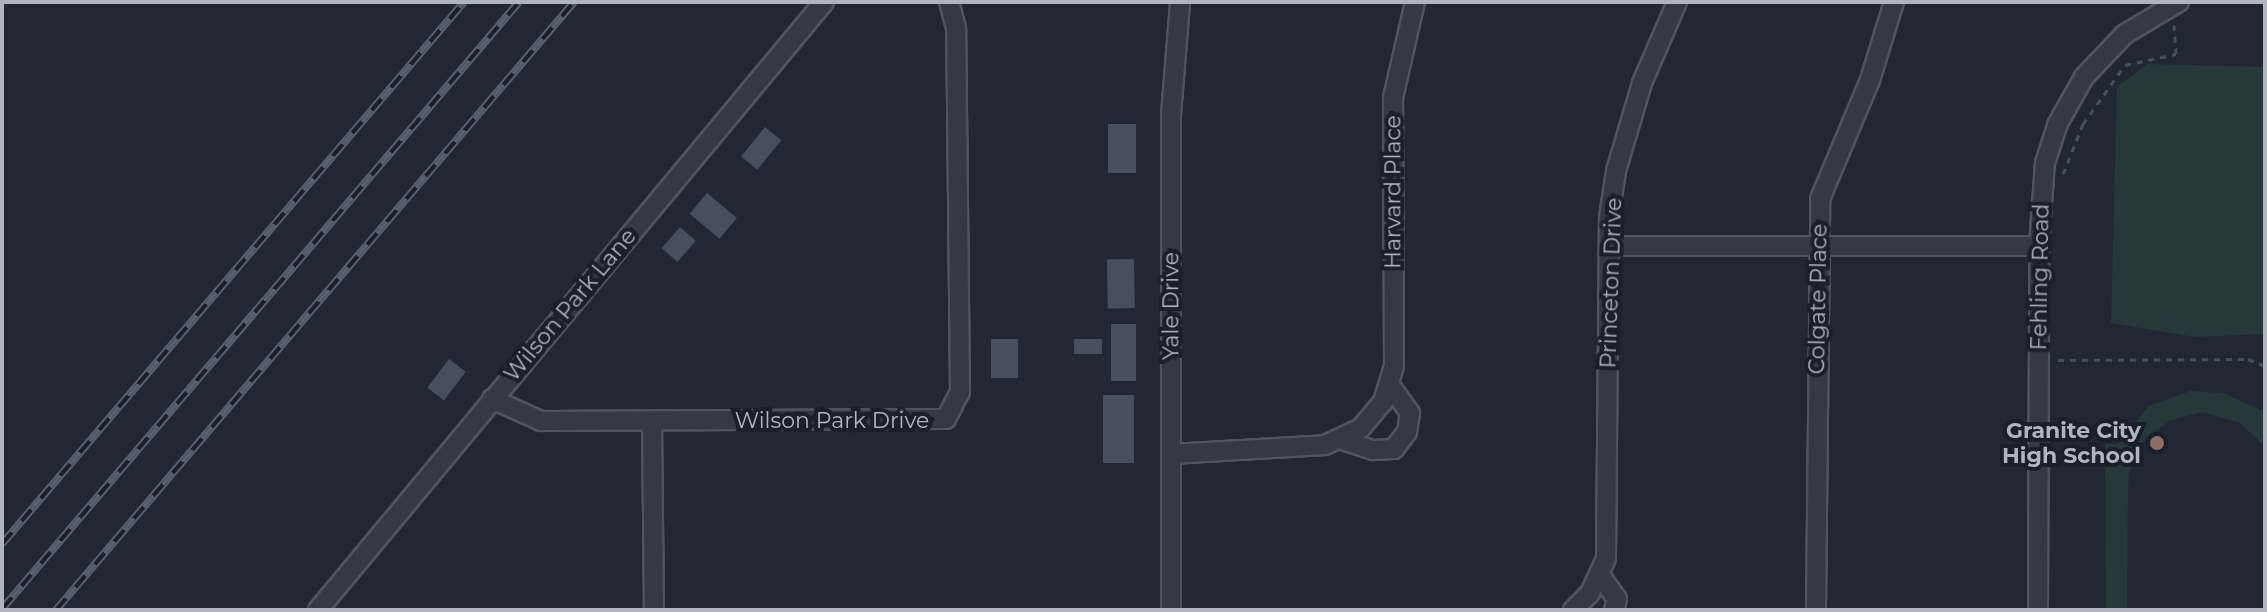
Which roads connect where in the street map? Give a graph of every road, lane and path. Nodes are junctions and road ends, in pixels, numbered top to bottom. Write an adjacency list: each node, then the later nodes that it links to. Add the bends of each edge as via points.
1 (824, 2): 15 (street, Wilson Park Lane)
2 (949, 2): 16 (street, Wilson Park Drive, via 958,73 960,392 954,411 927,423)
3 (1180, 2): 18 (street, Yale Drive, via 1171,115)
4 (1415, 2): 14 (street, Harvard Place, via 1393,98)
5 (1677, 2): 9 (street, Princeton Drive, via 1627,127 1614,186)
6 (1894, 2): 11 (street, Colgate Place, via 1870,80 1824,183)
7 (2176, 4): 8 (path, via 2176,54 2125,65 2083,124); 10 (street, Fehling Road, via 2125,34 2068,102 2045,163)
8 (2061, 179)
9 (1609, 246): 11 (street); 19 (street, Princeton Drive, via 1607,536)
10 (2039, 246): 11 (street); 26 (street, Fehling Road)
11 (1818, 247): 25 (street, Colgate Place)
12 (2058, 360): 13 (path, via 2248,359)
13 (2265, 366)
14 (1390, 385): 17 (street, Harvard Place, via 1373,417); 17 (street, Harvard Place, via 1410,413 1407,432 1394,449 1373,450)
15 (492, 399): 16 (street, Wilson Park Drive, via 541,421); 20 (street, Wilson Park Lane)
16 (652, 421): 21 (street)
17 (1342, 440): 18 (street, Harvard Place, via 1301,450)
18 (1171, 454): 22 (street, Yale Drive)
19 (1600, 575): 23 (street, Princeton Drive); 24 (street, via 1617,599)
20 (318, 610)
21 (654, 610)
22 (1171, 610)
23 (1573, 610)
24 (1614, 610)
25 (1816, 610)
26 (2038, 610)

